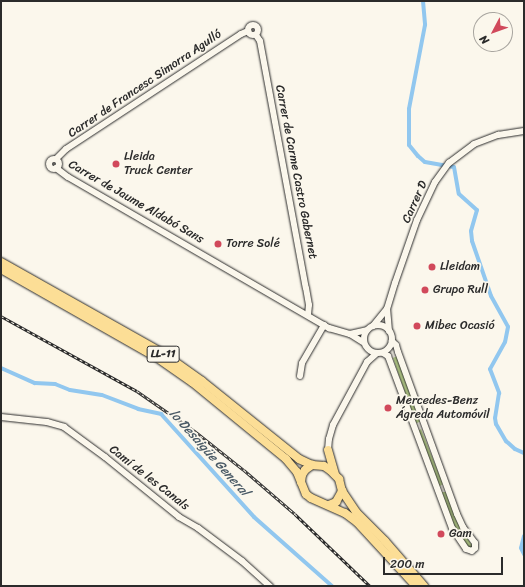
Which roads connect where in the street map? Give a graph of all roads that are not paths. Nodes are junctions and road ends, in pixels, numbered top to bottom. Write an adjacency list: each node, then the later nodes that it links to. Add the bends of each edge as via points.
1 (248, 31): 3 (street, Carrer de Francesc Simorra Agulló, via 66,149 56,159 51,159 49,164); 7 (street, Carrer de Carme Castro Gabernet, via 250,26 256,26 256,35 261,45 305,281)
2 (524, 131): 6 (street, Carrer D, via 498,135 464,151 435,182 426,200)
3 (56, 168): 7 (street, Carrer de Jaume Aldabó Sans)
4 (1, 262): 25 (highway, LL-11, via 176,362 216,391 292,454 305,463)
5 (1, 269): 27 (highway, LL-11, via 180,373 281,454 294,468)
6 (387, 309): 9 (street, Carrer D); 11 (street, Carrer D)
7 (308, 315): 8 (street, Carrer de Jaume Aldabó Sans)
8 (324, 325): 12 (street, Carrer de Jaume Aldabó Sans); 20 (street, via 302,363)
9 (373, 326): 10 (street); 11 (street, via 382,326)
10 (367, 330): 12 (street); 14 (street)
11 (389, 331): 13 (street)
12 (350, 334): 14 (street)
13 (392, 341): 16 (street); 18 (street)
14 (363, 342): 15 (street)
15 (366, 349): 17 (street); 19 (street)
16 (397, 349): 18 (street); 22 (street)
17 (376, 354): 18 (street); 19 (street)
18 (386, 354): 23 (street)
19 (367, 362): 24 (street, via 333,425)
20 (300, 376)
21 (1, 417): 32 (street, Camí de les Canals, via 47,422 65,428 179,517 242,561)
22 (424, 424): 23 (street); 28 (street)
23 (415, 427): 30 (street)
24 (328, 450): 25 (highway); 26 (highway)
25 (315, 464): 26 (highway, LL-11, via 324,466); 27 (highway, via 305,470)
26 (336, 475): 29 (highway)
27 (301, 482): 31 (highway, LL-11, via 306,494)
28 (447, 487): 30 (street); 30 (street, via 463,527 475,543 472,551 466,548 455,534)
29 (342, 491): 31 (highway, via 336,502); 34 (highway, via 356,512)
30 (437, 491)
31 (328, 505): 33 (highway, LL-11, via 346,513 357,522)
32 (270, 586)
33 (416, 586)
34 (424, 586)

